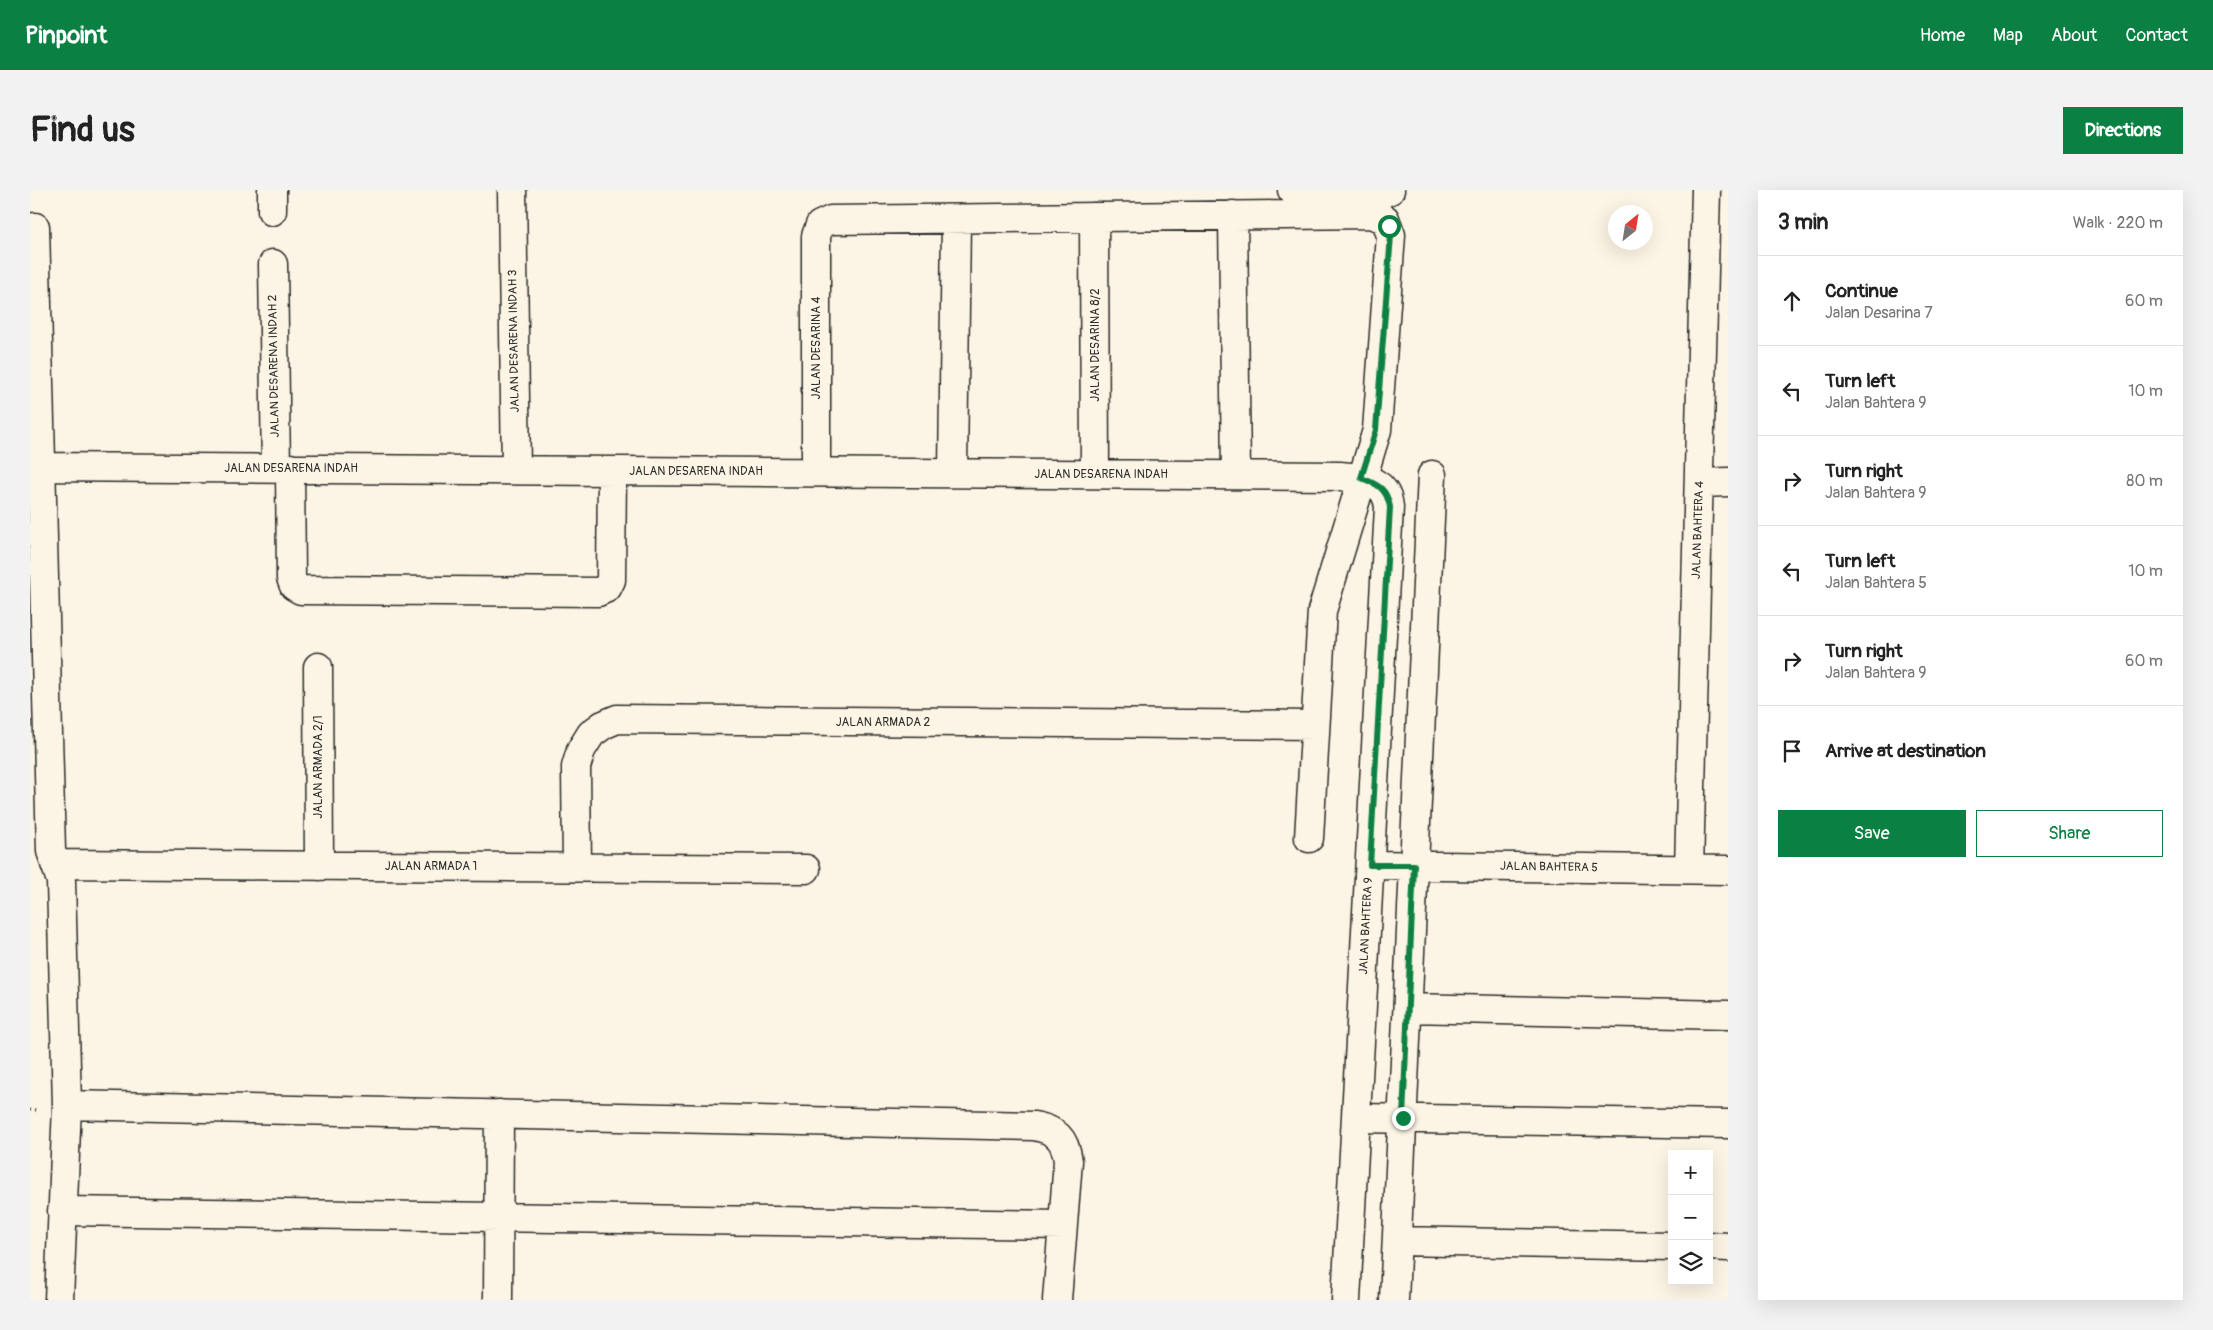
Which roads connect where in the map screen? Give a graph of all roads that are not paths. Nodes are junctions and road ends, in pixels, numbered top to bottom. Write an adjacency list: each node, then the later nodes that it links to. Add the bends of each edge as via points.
1 (1292, 190): 2 (street, via 1379,195)
2 (1390, 190)
3 (1706, 190): 21 (street, JALAN BAHTERA 4)
4 (512, 201): 12 (street, JALAN DESARENA INDAH 3)
5 (1233, 215): 6 (street); 17 (street); 19 (street, via 1370,214 1386,219 1391,235 1376,430)
6 (1094, 217): 7 (street); 16 (street, JALAN DESARINA 8/2)
7 (956, 219): 14 (street, JALAN DESARINA 4, via 831,220 820,225 816,236); 15 (street)
8 (35, 227): 10 (street)
9 (273, 264): 11 (street, JALAN DESARENA INDAH 2)
10 (35, 467): 11 (street, JALAN DESARENA INDAH); 25 (street, via 51,851)
11 (283, 468): 12 (street, JALAN DESARENA INDAH); 13 (street, JALAN DESARENA INDAH 2, via 291,578 294,586 301,590 598,592 607,588 611,580)
12 (516, 470): 13 (street, JALAN DESARENA INDAH)
13 (612, 471): 14 (street, JALAN DESARENA INDAH)
14 (816, 472): 15 (street, JALAN DESARENA INDAH)
15 (953, 473): 16 (street, JALAN DESARENA INDAH)
16 (1095, 474): 17 (street, JALAN DESARENA INDAH)
17 (1236, 475): 19 (street, JALAN DESARENA INDAH)
18 (1432, 475): 27 (street)
19 (1361, 478): 23 (street, via 1322,611); 26 (street, JALAN BAHTERA 9, via 1382,488 1390,507)
20 (1728, 482): 21 (street)
21 (1700, 483): 31 (street, JALAN BAHTERA 4)
22 (318, 667): 28 (street, JALAN ARMADA 2/1)
23 (1315, 725): 24 (street); 29 (street, JALAN ARMADA 2, via 617,720 591,734 576,767)
24 (1309, 838)
25 (55, 864): 28 (street, JALAN ARMADA 1); 35 (street, via 61,881)
26 (1370, 865): 27 (street, JALAN BAHTERA 5); 37 (street, JALAN BAHTERA 9)
27 (1414, 865): 31 (street, JALAN BAHTERA 5); 33 (street)
28 (319, 866): 29 (street, JALAN ARMADA 1)
29 (577, 867): 30 (street, JALAN ARMADA 1)
30 (806, 869)
31 (1689, 869): 32 (street, JALAN BAHTERA 5)
32 (1728, 870)
33 (1408, 1008): 34 (street); 38 (street)
34 (1728, 1015)
35 (67, 1105): 36 (street); 40 (street)
36 (499, 1114): 41 (street); 42 (street, via 1047,1128 1059,1136 1066,1148 1068,1161)
37 (1356, 1118): 38 (street); 50 (street, JALAN BAHTERA 9)
38 (1403, 1118): 39 (street); 43 (street)
39 (1728, 1124)
40 (62, 1211): 41 (street); 47 (street)
41 (498, 1218): 42 (street); 48 (street)
42 (1063, 1225): 49 (street)
43 (1397, 1241): 44 (street); 51 (street)
44 (1668, 1246)
45 (1713, 1246): 46 (street)
46 (1728, 1247)
47 (58, 1300)
48 (498, 1300)
49 (1057, 1300)
50 (1346, 1300)
51 (1394, 1300)

